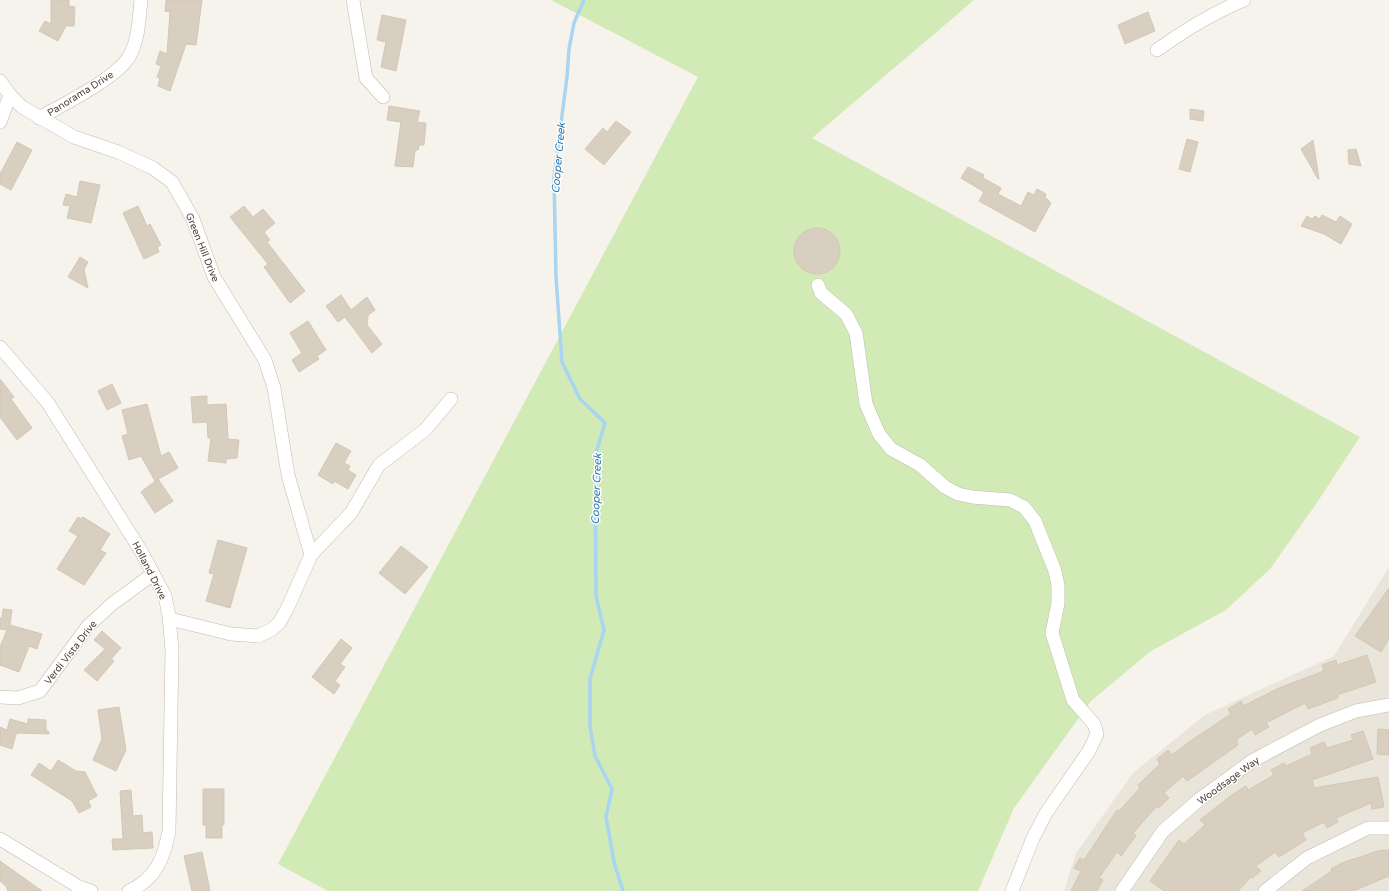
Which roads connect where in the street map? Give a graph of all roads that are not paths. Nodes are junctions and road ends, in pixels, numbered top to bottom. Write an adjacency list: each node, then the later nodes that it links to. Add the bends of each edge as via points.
1 (141, 0): 8 (street, Panorama Drive, via 137,37 130,56 120,68)
2 (353, 0): 7 (street, via 366,78)
3 (1244, 0): 4 (street, via 1221,9 1191,26)
4 (1157, 50)
5 (0, 81): 6 (street)
6 (10, 95): 8 (street, Green Hill Drive); 9 (street)
7 (383, 97)
8 (39, 118): 13 (street, Green Hill Drive, via 74,137 118,152 153,168 172,182 193,219 214,277 265,360 274,388 288,475)
9 (0, 122)
10 (818, 285): 22 (street, via 821,292 846,314 856,333 866,404 879,434 891,448 920,465 945,487 958,494 1010,500 1024,507 1035,521 1055,571 1058,603 1052,633 1073,700 1094,724 1097,734 1089,751 1046,813)
11 (0, 347): 14 (street, Holland Drive, via 48,403)
12 (451, 399): 13 (street, via 425,430 379,465 351,513)
13 (311, 554): 15 (street, via 279,623 258,636 231,634)
14 (153, 574): 15 (street, Holland Drive, via 165,596); 16 (street, Verdi Vista Drive, via 112,604 88,626 40,691 18,698)
15 (170, 619): 21 (street, Holland Drive, via 172,650 169,831 166,851 160,865 139,887)
16 (0, 697)
17 (1389, 705): 23 (street, Woodsage Way, via 1356,711 1320,725 1252,760 1163,831)
18 (1389, 828): 24 (street, via 1368,828 1307,858)
19 (0, 839): 20 (street, via 79,887)
20 (91, 891)
21 (130, 891)
22 (1012, 891)
23 (1122, 891)
24 (1265, 891)

